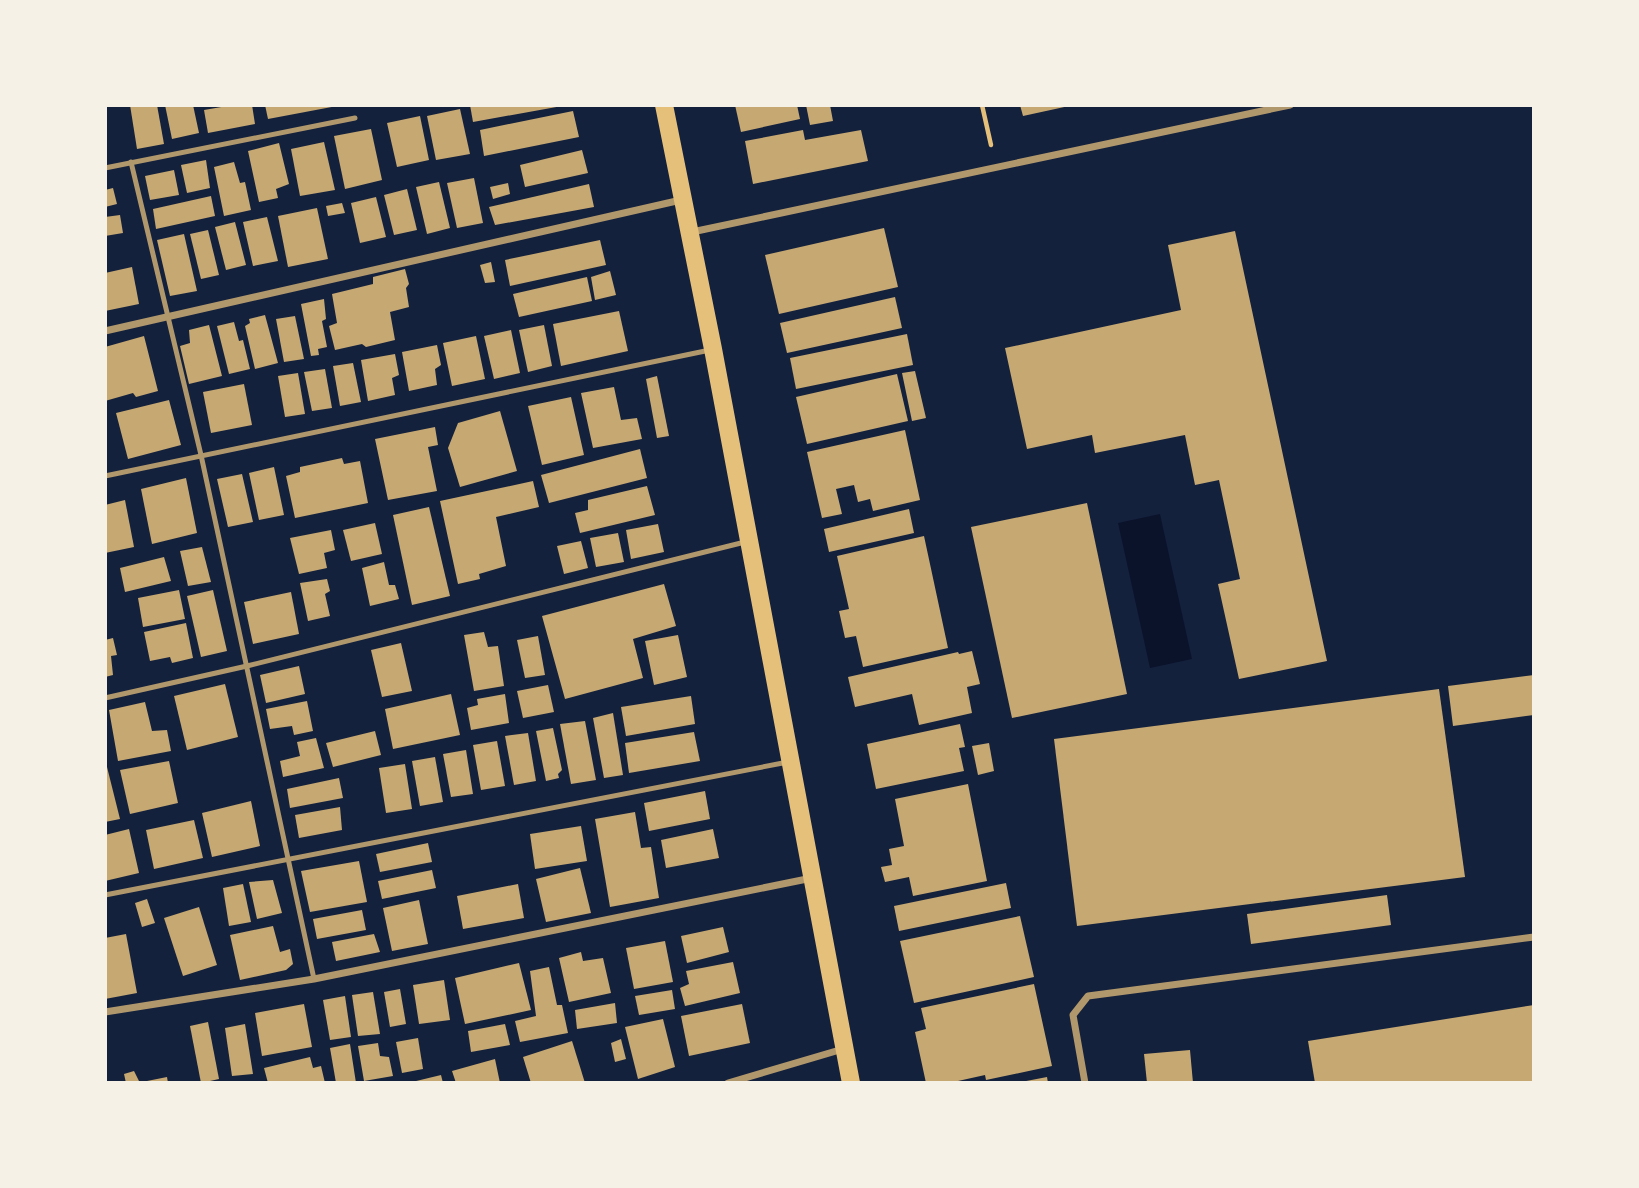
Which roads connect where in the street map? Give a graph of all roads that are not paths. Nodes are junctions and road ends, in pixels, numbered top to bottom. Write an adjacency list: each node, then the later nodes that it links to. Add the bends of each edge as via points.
1 (664, 105): 6 (main road)
2 (1290, 105): 7 (street)
3 (355, 118): 4 (lane)
4 (131, 162): 5 (lane); 8 (lane)
5 (105, 168)
6 (683, 200): 7 (main road); 8 (street)
7 (690, 232): 10 (main road)
8 (167, 317): 9 (street); 11 (lane)
9 (105, 331)
10 (713, 349): 11 (lane); 13 (main road)
11 (201, 455): 12 (lane); 14 (lane)
12 (105, 476)
13 (748, 542): 14 (lane); 16 (main road)
14 (247, 666): 15 (lane); 17 (lane)
15 (105, 698)
16 (791, 762): 17 (lane); 18 (main road)
17 (287, 860): 19 (lane); 21 (lane)
18 (812, 878): 21 (street); 23 (main road)
19 (105, 895)
20 (1534, 937): 26 (street, via 1088,996 1073,1014)
21 (314, 979): 22 (street)
22 (105, 1012)
23 (844, 1049): 24 (street); 25 (main road)
24 (728, 1083)
25 (851, 1083)
26 (1085, 1083)

